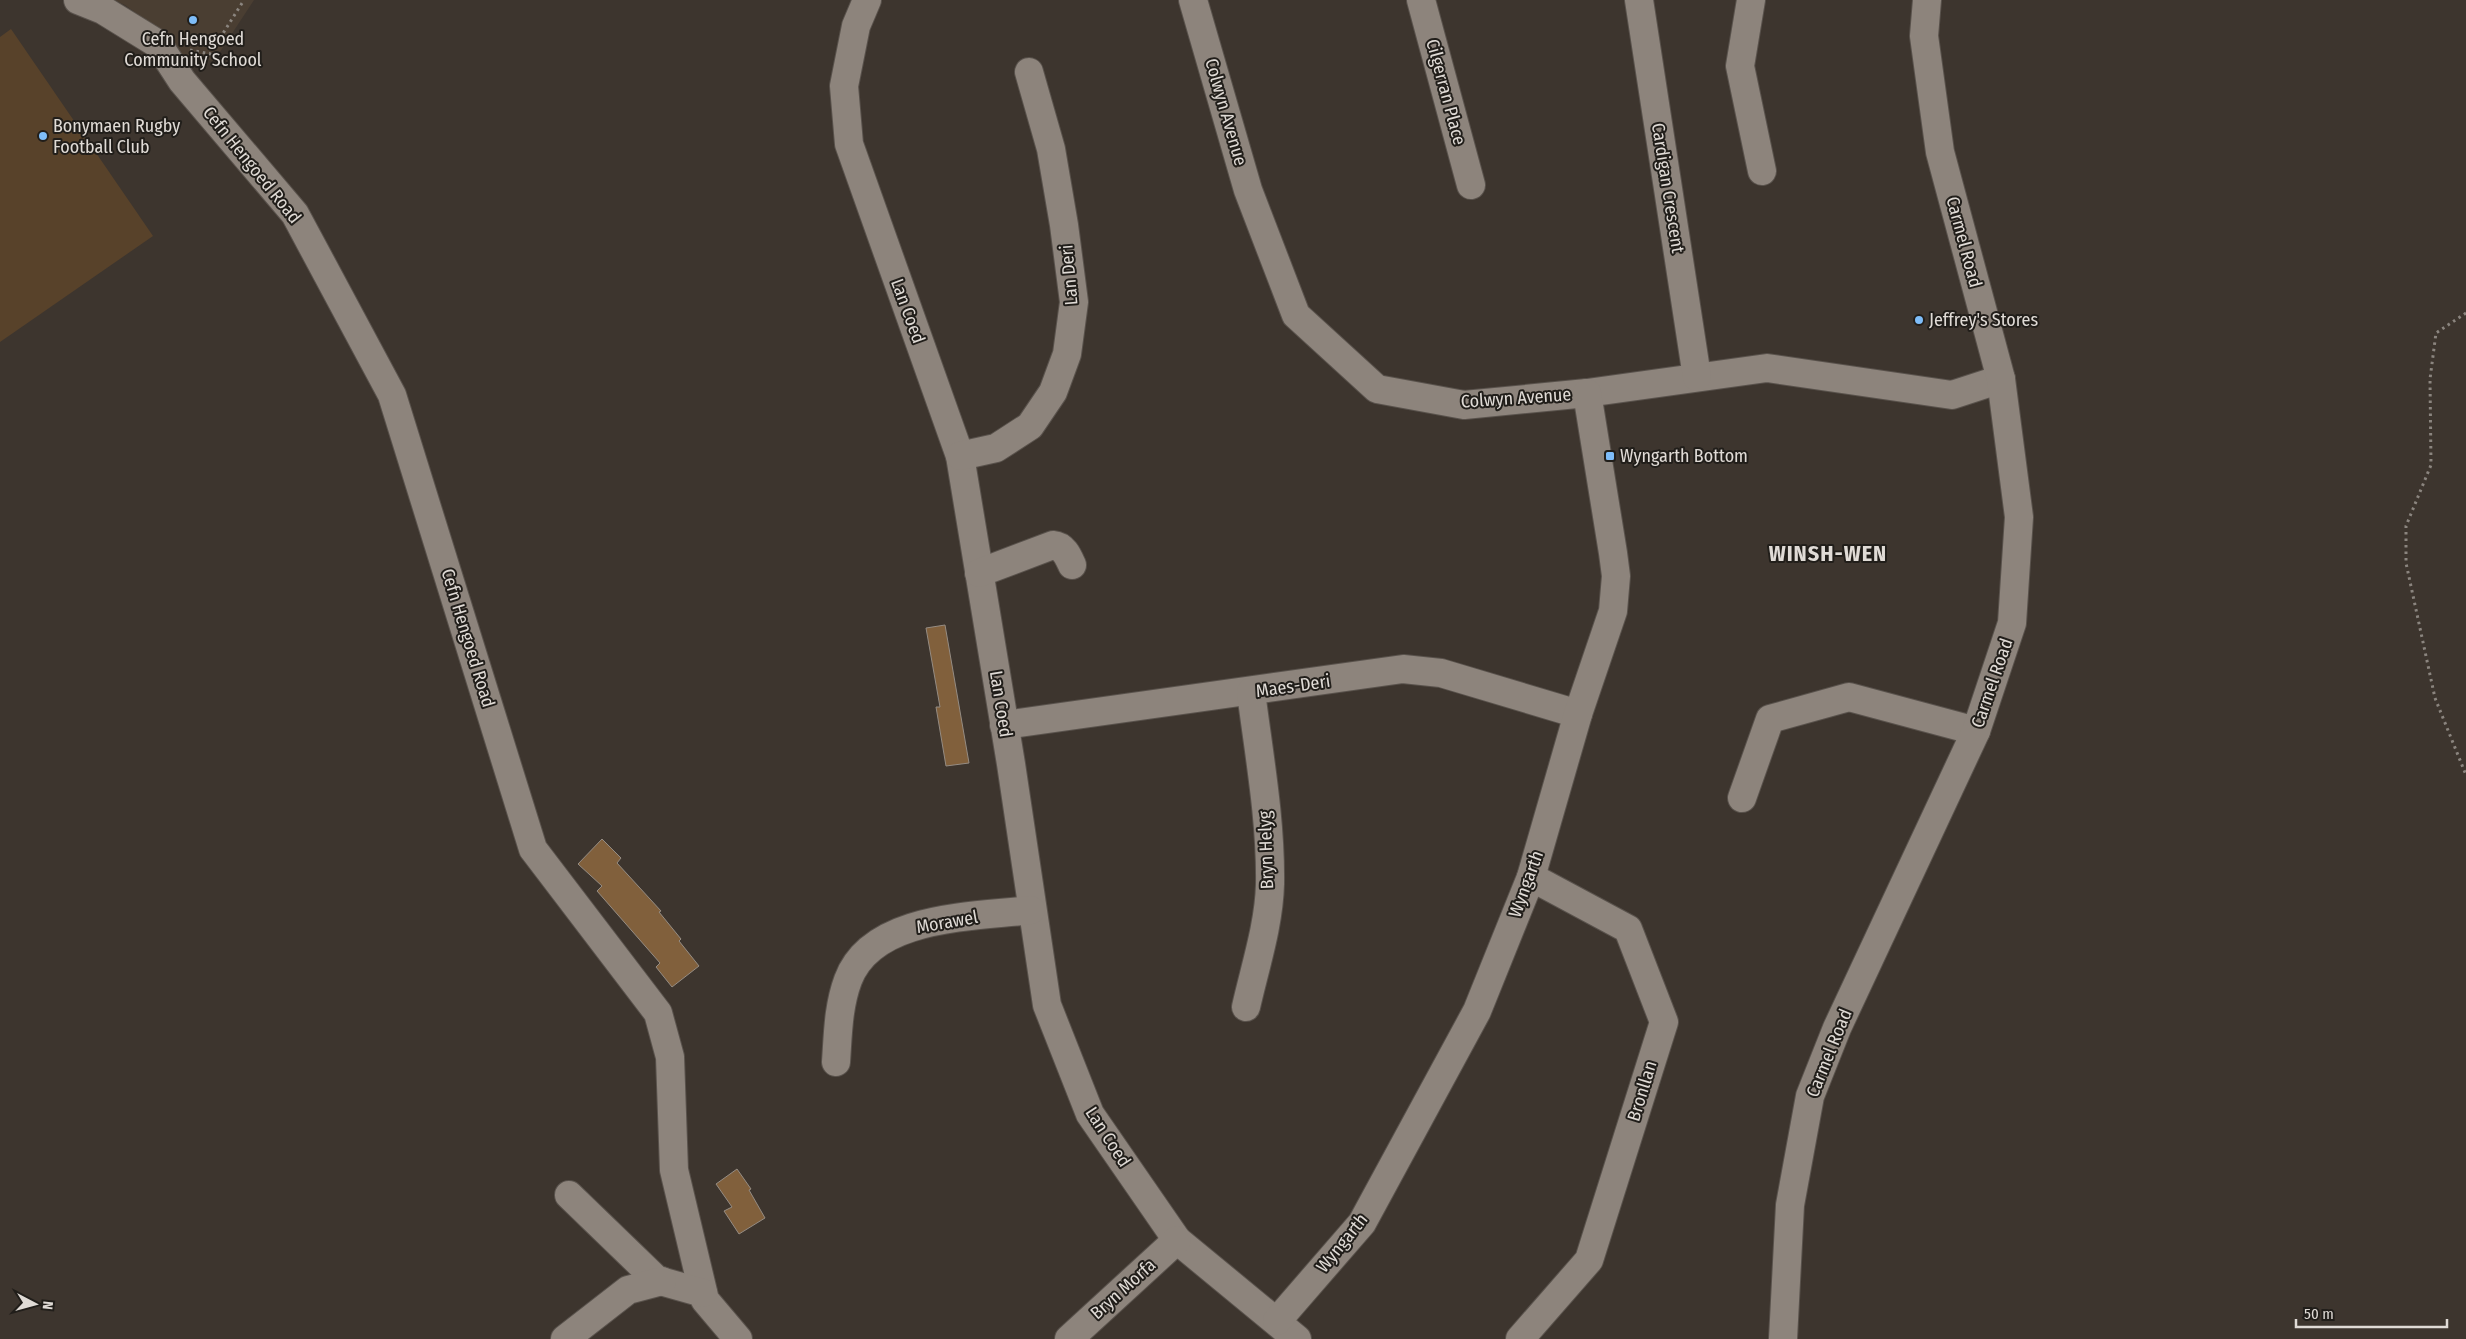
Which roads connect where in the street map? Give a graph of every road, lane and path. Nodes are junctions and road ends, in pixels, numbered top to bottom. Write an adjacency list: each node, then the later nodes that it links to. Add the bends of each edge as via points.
1 (78, 0): 9 (street, Cefn Hengoed Road, via 103,10)
2 (244, 0): 9 (path, via 210,54)
3 (867, 0): 17 (street, Lan Coed, via 856,26 844,86 849,144)
4 (1193, 0): 16 (street, Colwyn Avenue, via 1248,190 1296,316 1377,389 1464,406)
5 (1421, 0): 12 (street, Cilgerran Place)
6 (1639, 0): 14 (street, Cardigan Crescent)
7 (1751, 0): 11 (street, via 1740,66)
8 (1927, 0): 15 (street, Carmel Road, via 1924,36 1940,152)
9 (158, 44): 33 (street, Cefn Hengoed Road, via 182,81 295,214 392,395 533,849 658,1013 670,1057 674,1170)
10 (1029, 72): 17 (street, Lan Deri, via 1051,149 1064,225 1074,302 1067,354 1053,392 1030,426 996,448)
11 (1762, 171)
12 (1470, 185)
13 (2466, 313): 24 (path, via 2436,333 2430,379 2431,465 2406,526 2406,563 2435,698)
14 (1696, 377): 15 (street, Colwyn Avenue, via 1767,368 1952,395); 16 (street, Colwyn Avenue)
15 (2001, 380): 23 (street, Carmel Road, via 2019,517 2012,623)
16 (1587, 393): 21 (street, Wyngarth, via 1616,576 1613,611)
17 (960, 456): 19 (street, Lan Coed)
18 (1072, 565): 19 (street, via 1065,551 1053,545)
19 (979, 573): 22 (street, Lan Coed)
20 (1251, 692): 21 (street, Maes-Deri, via 1403,669 1441,673); 22 (street, Maes-Deri); 28 (street, Bryn Helyg, via 1268,827 1270,885 1265,924)
21 (1578, 714): 26 (street, Wyngarth)
22 (1004, 725): 27 (street, Lan Coed)
23 (1976, 731): 25 (street, via 1849,697 1770,719); 40 (street, Carmel Road, via 1837,1028 1810,1096 1790,1205)
24 (2466, 775)
25 (1742, 798)
26 (1531, 877): 34 (street, Wyngarth, via 1477,1011 1362,1223); 39 (street, Bronllan, via 1628,930 1664,1022 1589,1260)
27 (1031, 910): 29 (street, Morawel, via 919,924 886,937 866,952 848,978 839,1008); 31 (street, Lan Coed, via 1046,1005 1090,1114)
28 (1246, 1007)
29 (836, 1062)
30 (569, 1195): 32 (street, via 657,1280)
31 (1177, 1240): 34 (street, Lan Coed); 37 (street, Bryn Morfa)
32 (662, 1281): 33 (street); 35 (street, via 628,1290)
33 (703, 1293): 36 (street, Cefn Hengoed Road, via 704,1300)
34 (1277, 1321): 38 (street, Lan Coed)
35 (565, 1339)
36 (738, 1339)
37 (1069, 1339)
38 (1297, 1339)
39 (1520, 1339)
40 (1783, 1339)

